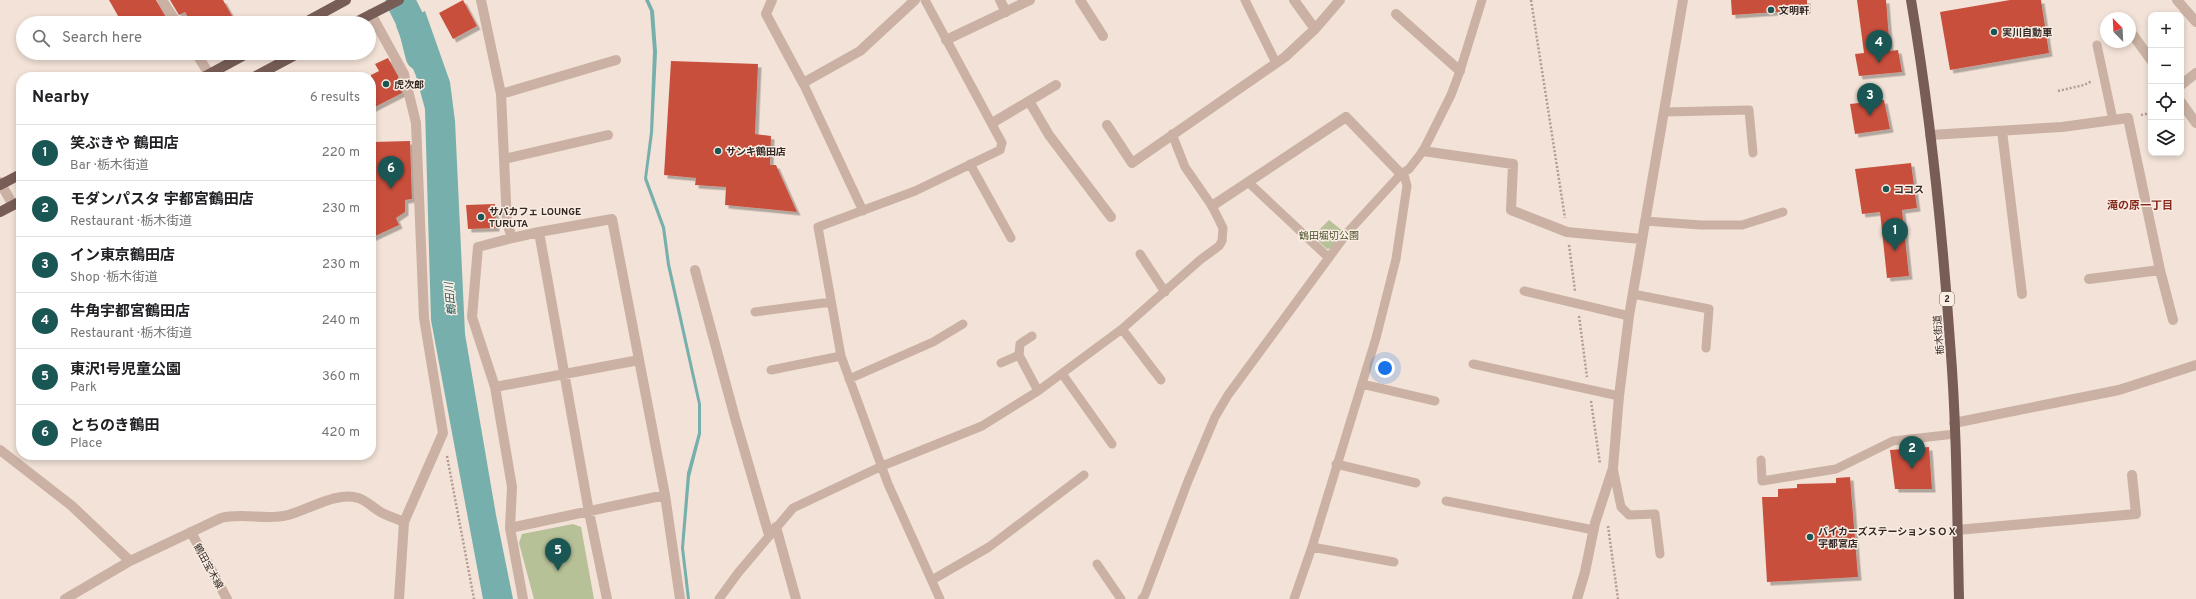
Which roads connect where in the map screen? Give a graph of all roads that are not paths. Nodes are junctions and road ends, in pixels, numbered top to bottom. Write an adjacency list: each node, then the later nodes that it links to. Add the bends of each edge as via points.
1 (162, 0): 21 (street)
2 (346, 0): 22 (main road)
3 (399, 0): 19 (main road)
4 (480, 0): 45 (street)
5 (772, 0): 42 (street, via 766,14)
6 (925, 0): 29 (lane)
7 (1000, 0): 18 (street)
8 (1030, 0): 18 (street)
9 (1080, 0): 27 (street)
10 (1245, 0): 36 (lane)
11 (1294, 0): 26 (street)
12 (1340, 0): 26 (street)
13 (1482, 0): 37 (lane)
14 (1683, 0): 48 (street)
15 (1911, 0): 56 (main road, 栃木街道 / 2)
16 (2177, 0): 24 (street)
17 (910, 2): 42 (street, via 860,51)
18 (1006, 12): 29 (street)
19 (371, 14): 23 (main road)
20 (1396, 14): 37 (street)
21 (172, 16)
22 (317, 16)
23 (367, 16)
24 (2196, 22)
25 (376, 23): 124 (street, via 404,74 416,123 424,318 443,433)
26 (1315, 28): 36 (street)
27 (1103, 36)
28 (2136, 39): 31 (street)
29 (946, 40): 50 (lane)
30 (2097, 45): 49 (lane)
31 (2148, 56)
32 (200, 60): 38 (street)
33 (236, 60): 39 (main road)
34 (286, 60): 40 (main road)
35 (616, 60): 45 (street)
36 (1276, 63): 54 (street)
37 (1460, 71): 57 (lane)
38 (206, 72)
39 (215, 72)
40 (263, 72)
41 (2196, 73): 43 (street)
42 (803, 83): 68 (lane)
43 (2182, 84)
44 (1056, 85): 46 (street)
45 (501, 94): 59 (street)
46 (1029, 101): 50 (street); 71 (street, via 1049,135)
47 (2184, 106): 51 (street)
48 (1665, 112): 58 (lane, via 1749,110); 72 (street)
49 (2113, 120): 53 (street); 80 (street, via 2128,118)
50 (992, 123): 60 (lane, via 1002,142 1000,150)
51 (2196, 123)
52 (1107, 125): 54 (street, via 1132,163)
53 (2002, 131): 56 (street); 85 (street)
54 (1172, 134): 67 (lane, via 1185,167)
55 (608, 135): 59 (street)
56 (1930, 135): 110 (main road, 栃木街道 / 2, via 1946,282)
57 (1423, 151): 61 (lane); 76 (street, via 1513,164 1511,210 1567,232)
58 (1753, 154)
59 (504, 159): 74 (street, via 507,223)
60 (970, 164): 68 (lane, via 915,191); 75 (lane)
61 (1402, 174): 63 (street, via 1346,118); 78 (lane, via 1347,233); 105 (lane, via 1407,186 1396,259)
62 (16, 176): 64 (main road)
63 (1248, 182): 67 (street); 78 (lane)
64 (0, 184): 65 (street)
65 (16, 202)
66 (16, 204): 69 (main road)
67 (1212, 206): 83 (lane, via 1223,228 1222,241)
68 (863, 211): 86 (lane, via 818,227)
69 (0, 212)
70 (1783, 212): 72 (lane, via 1742,225 1701,225)
71 (1111, 217)
72 (1645, 220): 76 (street)
73 (539, 232): 74 (street); 96 (street, via 612,219); 102 (street)
74 (512, 238): 106 (street, via 478,247 472,317)
75 (1011, 238)
76 (1641, 238): 84 (street)
77 (1140, 254): 83 (lane)
78 (1329, 258): 146 (lane, via 1250,362 1215,417)
79 (695, 270): 128 (street, via 735,418)
80 (2160, 270): 81 (street); 89 (street)
81 (2089, 279)
82 (1524, 290): 88 (lane)
83 (1165, 292): 91 (lane)
84 (1633, 294): 88 (street); 93 (lane, via 1709,309)
85 (2022, 294)
86 (832, 302): 87 (lane); 95 (lane)
87 (755, 312)
88 (1629, 316): 108 (street)
89 (2173, 320)
90 (963, 324): 103 (lane, via 933,342)
91 (1122, 329): 101 (lane); 104 (lane)
92 (1032, 336): 94 (lane, via 1020,344)
93 (1706, 348)
94 (1018, 355): 97 (lane); 107 (lane)
95 (842, 356): 100 (lane); 103 (lane)
96 (639, 360): 102 (street); 121 (street)
97 (1000, 364)
98 (1473, 364): 108 (lane)
99 (2196, 365): 110 (street, via 2119,390)
100 (771, 370)
101 (1063, 374): 107 (lane); 112 (lane)
102 (565, 375): 106 (street); 123 (street)
103 (849, 379): 116 (lane)
104 (1161, 380)
105 (1362, 384): 109 (lane); 115 (lane)
106 (495, 387): 125 (street, via 512,486)
107 (1038, 391): 116 (lane, via 982,426)
108 (1619, 396): 117 (street)
109 (1435, 401)
110 (1954, 423): 111 (main road, 栃木街道 / 2)
111 (1955, 434): 114 (lane, via 1893,441 1836,469 1762,481); 127 (main road, 栃木街道 / 2)
112 (1112, 444)
113 (0, 450): 132 (street, via 72,506)
114 (1761, 460)
115 (1336, 464): 120 (lane); 130 (lane)
116 (882, 466): 128 (lane, via 793,508); 135 (lane)
117 (1613, 468): 126 (street); 131 (lane, via 1625,511 1629,515 1655,514)
118 (2132, 475): 127 (street, via 2136,514)
119 (1084, 476): 135 (lane, via 989,547)
120 (1416, 483)
121 (665, 495): 123 (street); 141 (street)
122 (1446, 501): 126 (lane)
123 (588, 512): 125 (street); 140 (street)
124 (404, 522): 129 (street, via 380,512 358,498 346,496 288,515 232,515); 138 (street)
125 (510, 528): 139 (street)
126 (1594, 530): 148 (street)
127 (1957, 530): 149 (main road, 栃木街道 / 2)
128 (772, 531): 142 (lane); 143 (street)
129 (191, 532): 132 (street); 137 (street, 鶴田宝木線)
130 (1312, 547): 133 (lane); 147 (lane)
131 (1660, 554)
132 (130, 561): 136 (street)
133 (1394, 562)
134 (1097, 564): 145 (lane)
135 (932, 580): 144 (lane)
136 (65, 599)
137 (228, 599)
138 (399, 599)
139 (524, 599)
140 (607, 599)
141 (680, 599)
142 (719, 599)
143 (796, 599)
144 (940, 599)
145 (1121, 599)
146 (1142, 599)
147 (1294, 599)
148 (1577, 599)
149 (1959, 599)

